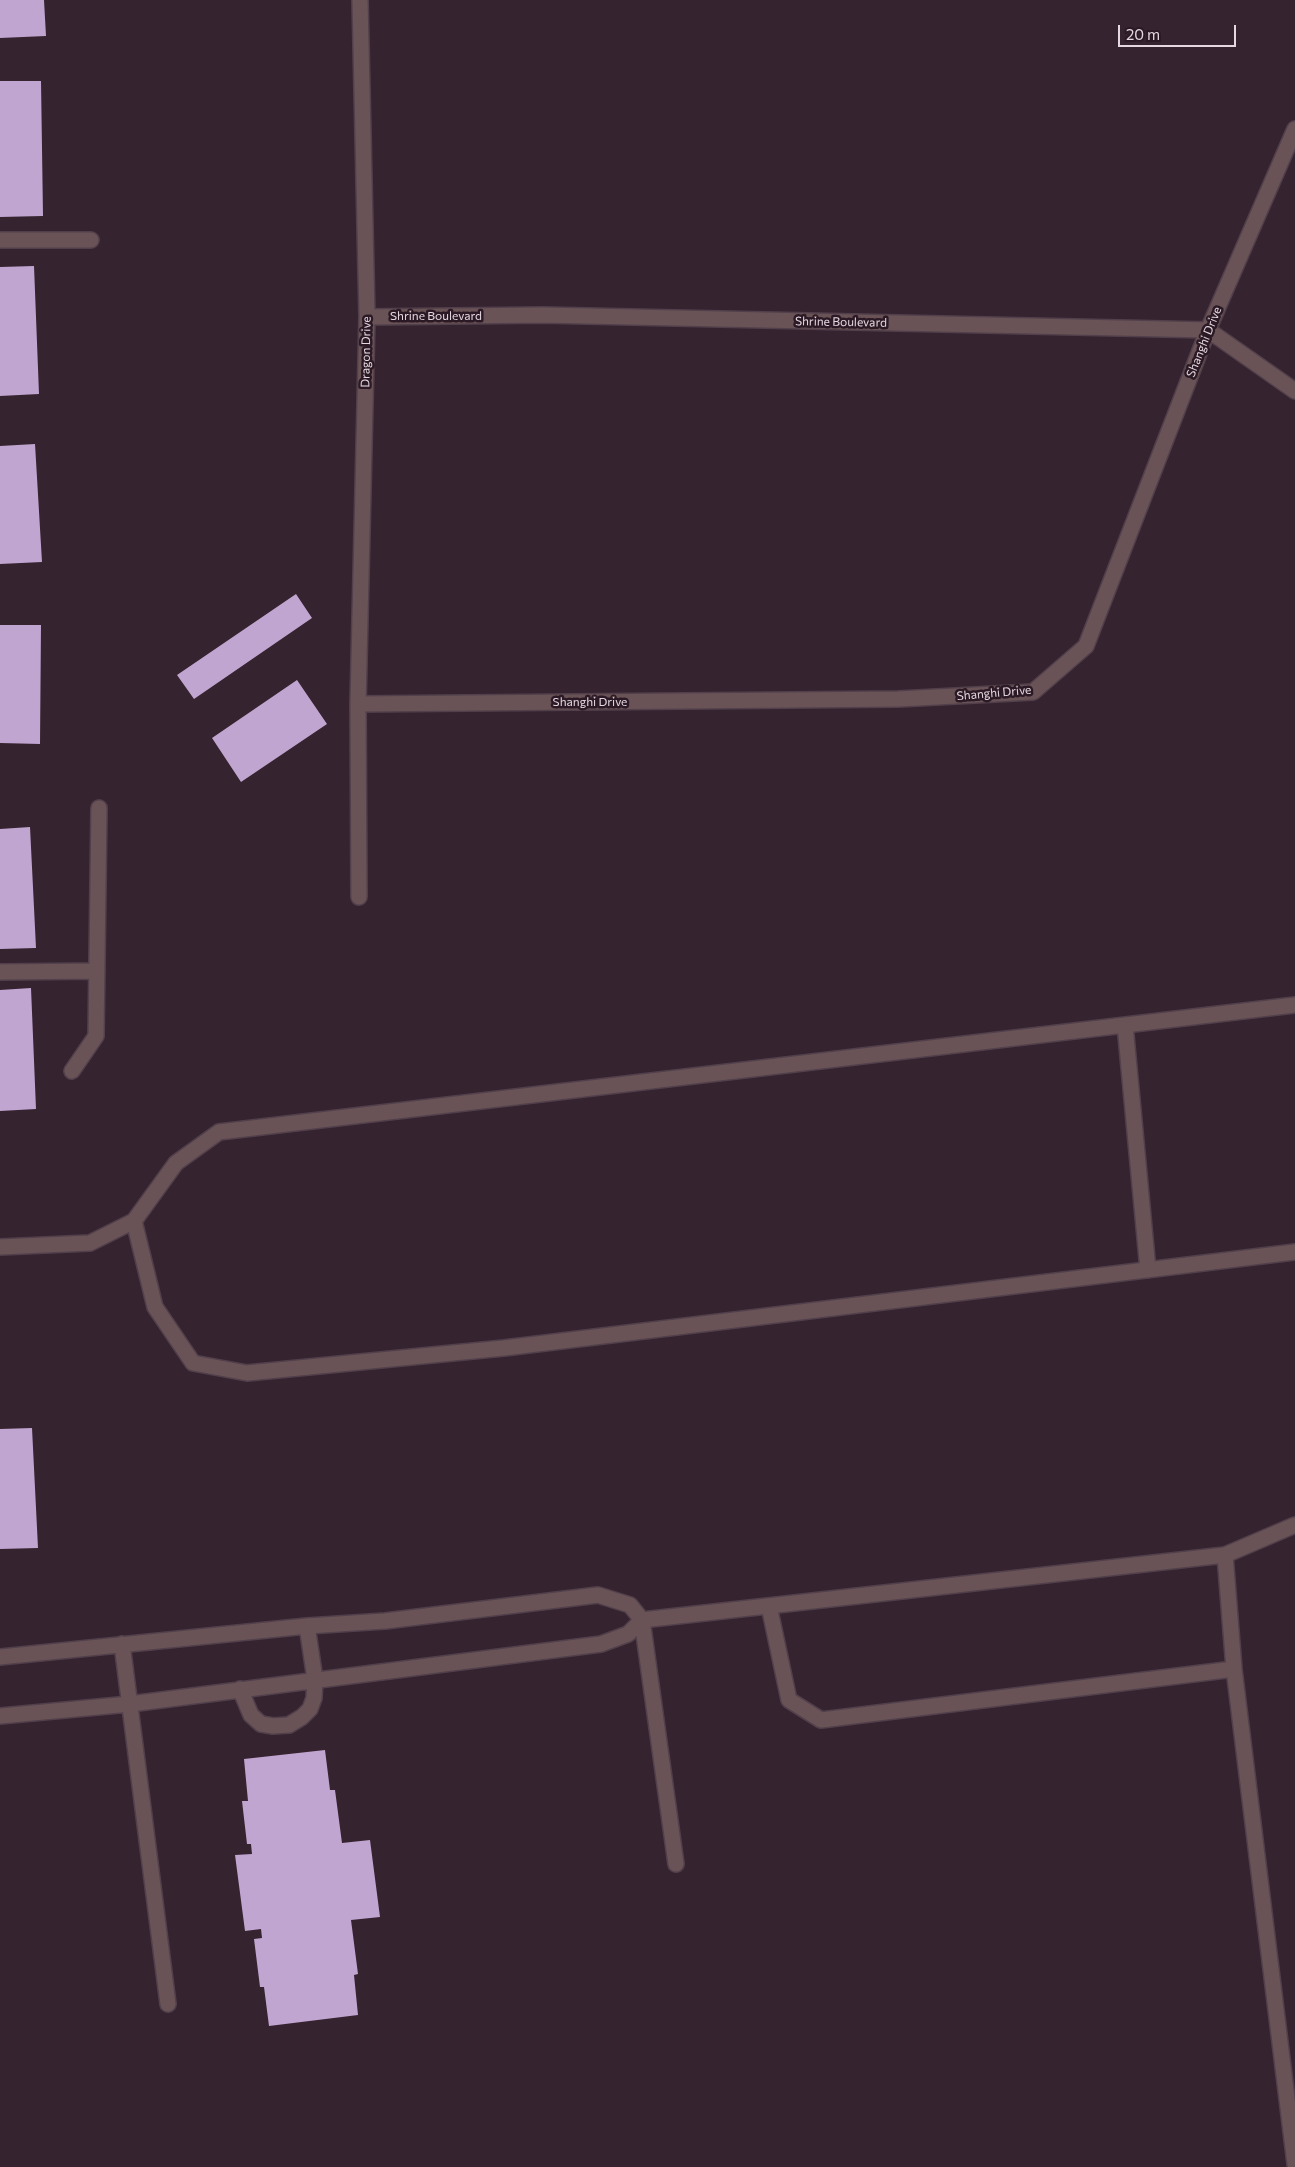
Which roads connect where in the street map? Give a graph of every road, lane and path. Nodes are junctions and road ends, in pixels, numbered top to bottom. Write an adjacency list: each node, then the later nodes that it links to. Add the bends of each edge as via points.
1 (360, 0): 5 (street, Dragon Drive)
2 (1295, 129): 6 (street, Shanghi Drive)
3 (0, 240): 4 (street)
4 (91, 240)
5 (367, 317): 6 (street, Shrine Boulevard, via 553,316); 8 (street, Dragon Drive)
6 (1208, 330): 7 (street); 8 (street, Shanghi Drive, via 1086,646 1034,692 898,699)
7 (1295, 391)
8 (358, 704): 10 (street, Dragon Drive)
9 (100, 808): 11 (street)
10 (359, 897)
11 (97, 971): 12 (street); 15 (street, via 96,1036)
12 (0, 972)
13 (1295, 1005): 14 (street)
14 (1125, 1025): 16 (street, via 219,1132 176,1163); 19 (street)
15 (72, 1071)
16 (134, 1221): 17 (street, via 90,1243); 19 (street, via 155,1307 193,1363 247,1373 514,1347)
17 (0, 1247)
18 (1295, 1252): 19 (street)
19 (1148, 1270)
20 (1295, 1525): 21 (street)
21 (1225, 1555): 22 (street); 27 (street)
22 (769, 1606): 23 (street); 27 (street, via 790,1700 821,1720)
23 (642, 1620): 24 (street, via 630,1606 598,1596 385,1621); 28 (street, via 628,1634 601,1644); 32 (street)
24 (307, 1626): 25 (street); 28 (street)
25 (122, 1644): 26 (street); 30 (street)
26 (0, 1657)
27 (1234, 1669): 34 (street)
28 (315, 1679): 29 (street); 29 (street, via 310,1709 289,1725 261,1724 251,1715)
29 (240, 1689): 30 (street)
30 (130, 1704): 31 (street); 33 (street)
31 (0, 1716)
32 (676, 1864)
33 (168, 2004)
34 (1295, 2164)

